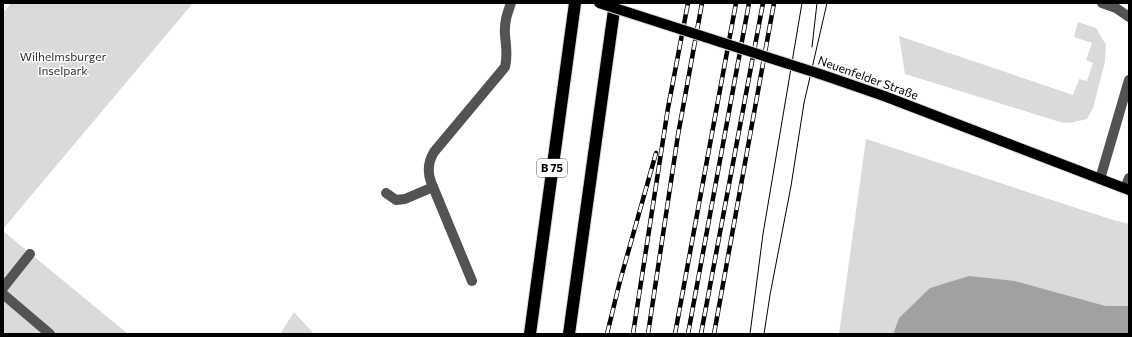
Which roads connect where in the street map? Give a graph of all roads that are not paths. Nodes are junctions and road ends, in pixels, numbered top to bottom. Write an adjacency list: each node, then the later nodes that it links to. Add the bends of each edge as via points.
1 (510, 3): 10 (street, via 505,22 505,67 432,156 428,172)
2 (575, 3): 18 (highway, B 75)
3 (599, 3): 9 (main road, Neuenfelder Straße, bridge, via 884,96)
4 (615, 3): 19 (highway)
5 (1102, 3): 6 (street, via 1116,8)
6 (1129, 17)
7 (1129, 80): 9 (street)
8 (1129, 178): 11 (street)
9 (1100, 179): 11 (main road, Neuenfelder Straße)
10 (433, 187): 12 (street, via 400,200); 14 (street)
11 (1128, 188)
12 (386, 193)
13 (30, 254): 15 (street)
14 (470, 277)
15 (3, 288)
16 (3, 294): 17 (street)
17 (50, 334)
18 (530, 334)
19 (569, 334)

